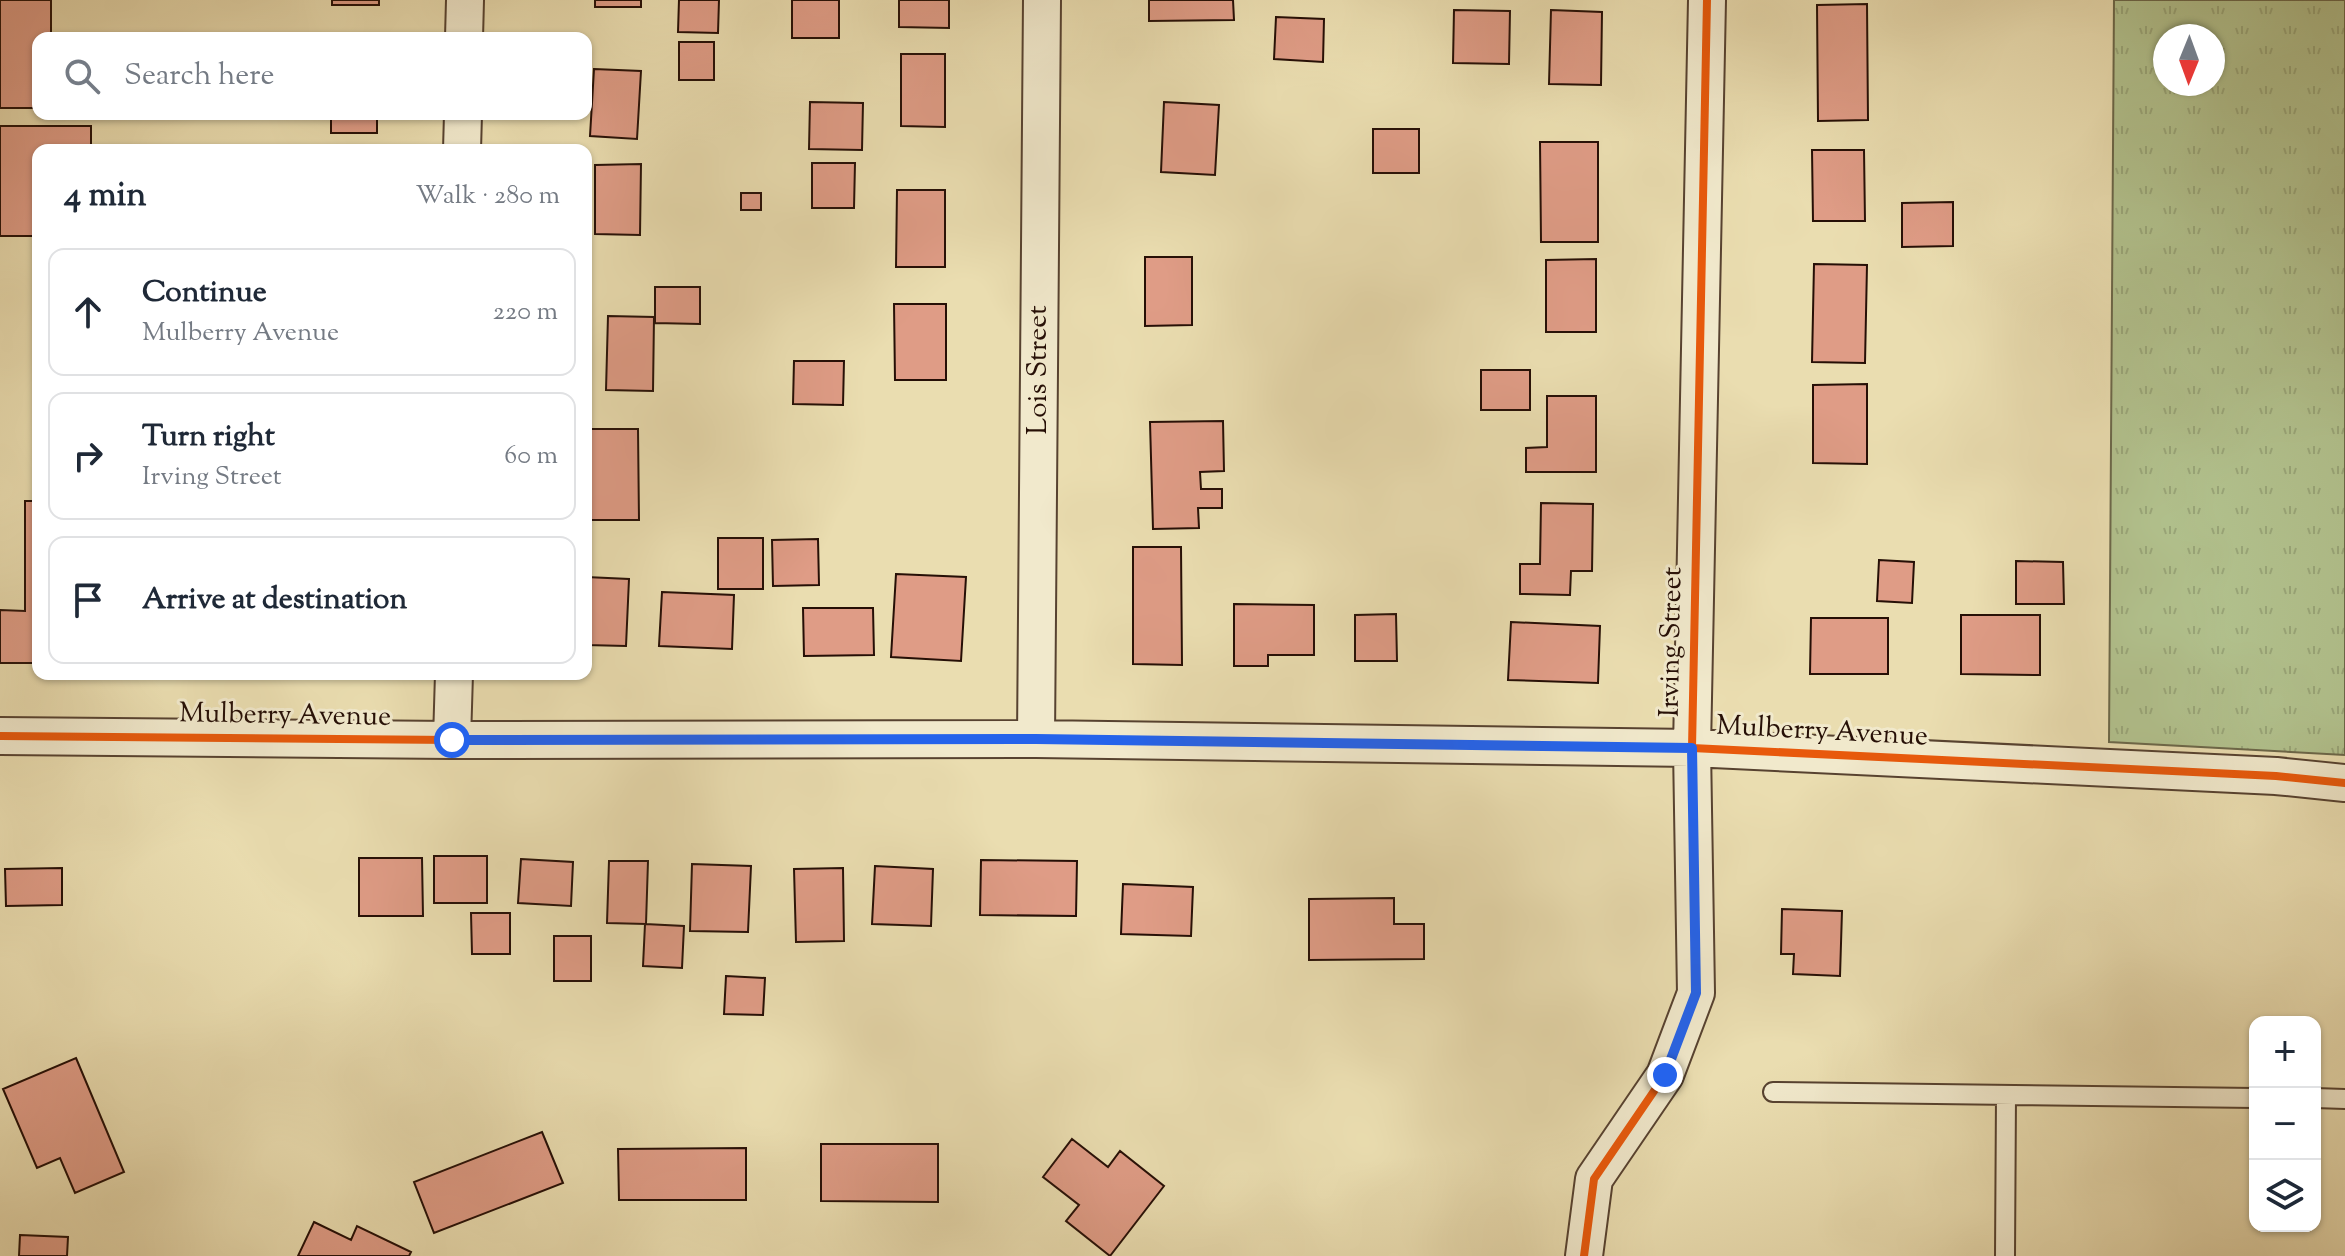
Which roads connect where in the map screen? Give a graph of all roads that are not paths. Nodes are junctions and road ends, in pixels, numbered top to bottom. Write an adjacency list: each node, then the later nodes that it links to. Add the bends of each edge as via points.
1 (465, 0): 4 (street)
2 (1042, 0): 9 (street, Lois Street)
3 (1707, 0): 11 (street, Irving Street)
4 (464, 32)
5 (463, 120): 6 (street)
6 (462, 144)
7 (454, 680): 10 (street)
8 (0, 736): 10 (street, Mulberry Avenue)
9 (1036, 739): 10 (street, Mulberry Avenue); 11 (street, Mulberry Avenue)
10 (452, 740)
11 (1692, 748): 12 (street, Mulberry Avenue); 18 (street, Irving Street, via 1696,993 1665,1075 1594,1179)
12 (2345, 783)
13 (1773, 1092): 14 (lane)
14 (2006, 1096): 15 (lane); 19 (lane)
15 (2249, 1098)
16 (2321, 1098): 17 (lane)
17 (2345, 1099)
18 (1584, 1256)
19 (2005, 1256)

